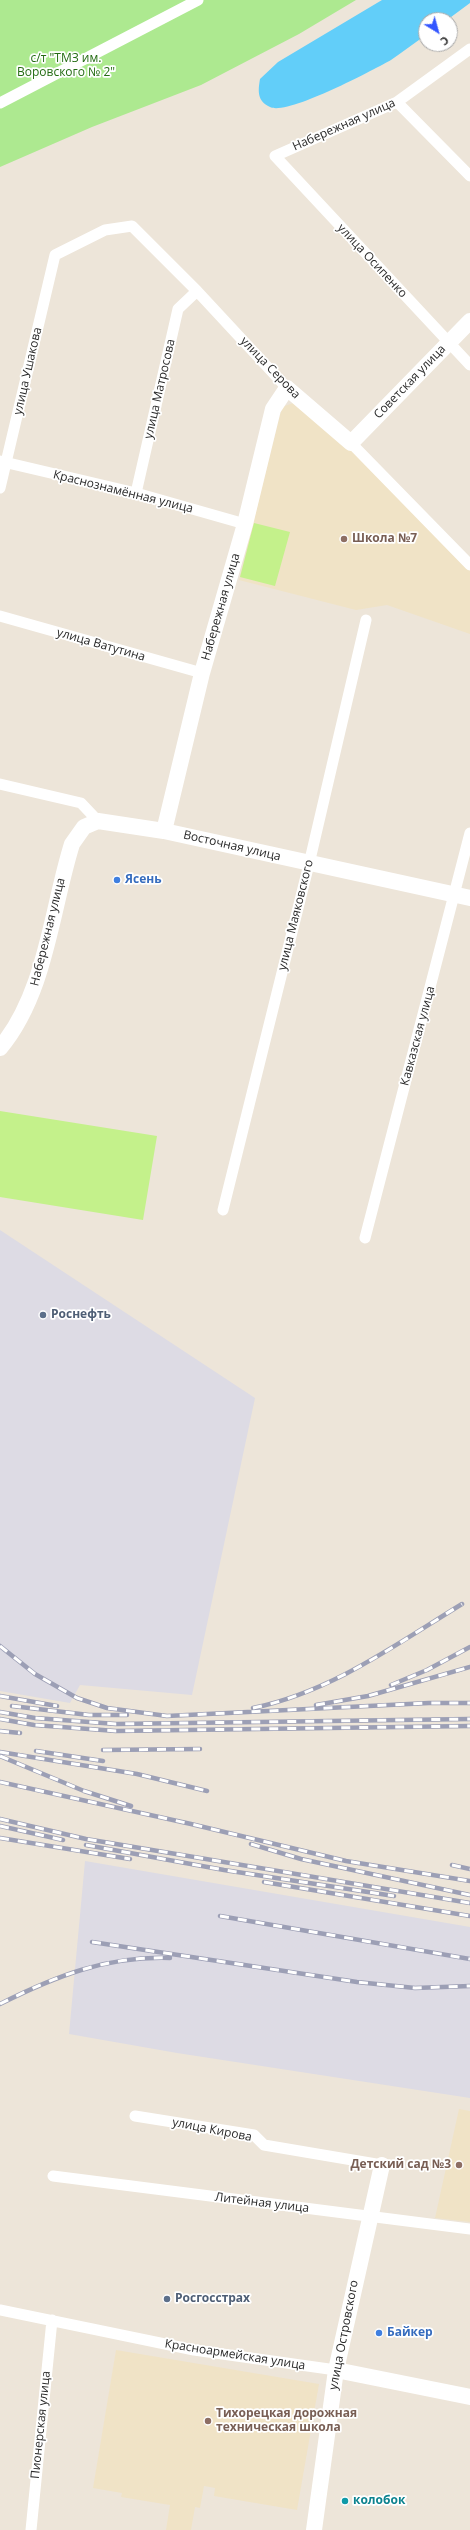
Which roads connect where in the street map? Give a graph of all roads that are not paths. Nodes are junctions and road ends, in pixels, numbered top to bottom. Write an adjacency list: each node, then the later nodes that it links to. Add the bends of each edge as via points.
1 (198, 0): 4 (street)
2 (470, 49): 3 (street, Набережная улица)
3 (397, 102): 5 (street, Набережная улица); 6 (street)
4 (0, 103)
5 (275, 156): 10 (street, улица Осипенко)
6 (470, 176)
7 (56, 255): 8 (street, улица Серова, via 105,230 132,226); 14 (street, улица Ушакова)
8 (197, 291): 12 (street, улица Серова); 16 (street, улица Матросова, via 178,310)
9 (470, 321): 10 (street, Советская улица)
10 (449, 342): 11 (street, улица Осипенко); 13 (street, Советская улица)
11 (470, 365)
12 (287, 388): 13 (street, улица Серова); 17 (street, Набережная улица, via 273,409)
13 (350, 443): 18 (street, улица Серова)
14 (3, 462): 15 (street, улица Ушакова); 16 (street, Краснознамённая улица)
15 (0, 488)
16 (136, 493): 17 (street, Краснознамённая улица)
17 (245, 524): 21 (street, Набережная улица)
18 (470, 565)
19 (0, 616): 21 (street, улица Ватутина)
20 (366, 620): 26 (street, улица Маяковского)
21 (202, 673): 24 (street, Набережная улица)
22 (0, 784): 23 (street, via 81,803)
23 (98, 821): 24 (street, Восточная улица); 28 (street, Набережная улица, via 84,827 72,844 30,1000 11,1035)
24 (164, 831): 26 (street, Восточная улица)
25 (470, 833): 27 (street, Кавказская улица)
26 (309, 864): 27 (street, Восточная улица); 29 (street, улица Маяковского)
27 (463, 896): 30 (street, Кавказская улица)
28 (0, 1048)
29 (223, 1210)
30 (365, 1238)
31 (135, 2116): 32 (street, улица Кирова, via 254,2135 264,2145)
32 (382, 2165): 34 (street, улица Островского)
33 (53, 2176): 34 (street, Литейная улица)
34 (370, 2216): 35 (street, Литейная улица); 38 (street, улица Островского)
35 (470, 2229)
36 (0, 2310): 37 (street, Красноармейская улица)
37 (52, 2320): 38 (street, Красноармейская улица, via 194,2350); 40 (street, Пионерская улица)
38 (336, 2370): 39 (street, Красноармейская улица); 41 (street, улица Островского)
39 (470, 2397)
40 (31, 2530)
41 (314, 2530)

